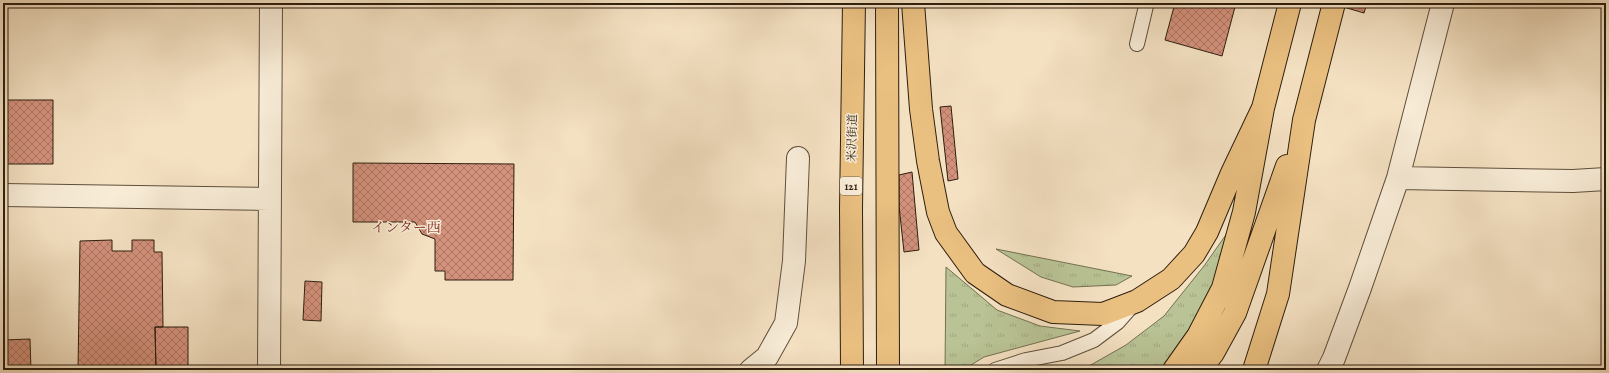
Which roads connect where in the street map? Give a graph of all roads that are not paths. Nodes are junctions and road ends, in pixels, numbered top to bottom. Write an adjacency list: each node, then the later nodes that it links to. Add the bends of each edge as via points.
1 (271, 3): 16 (street)
2 (854, 3): 20 (highway, 米沢街道 / 121)
3 (887, 3): 21 (highway)
4 (913, 3): 17 (highway, via 921,109 938,212 946,233 975,273 1007,295 1053,312 1104,314)
5 (1290, 3): 10 (highway)
6 (1334, 3): 11 (highway)
7 (1443, 3): 13 (street)
8 (1146, 6): 9 (lane)
9 (1137, 44)
10 (1263, 108): 17 (highway, via 1207,232 1194,254 1171,279); 23 (highway, via 1244,212 1223,288 1198,336)
11 (1304, 120): 24 (highway, via 1234,313 1213,353); 25 (highway, via 1278,294)
12 (798, 158): 19 (street, via 794,261 786,323 767,357)
13 (1398, 178): 14 (street, via 1573,181); 26 (street)
14 (1606, 179)
15 (3, 196): 16 (street)
16 (270, 199): 18 (street)
17 (1137, 301): 22 (lane, via 1118,322 1094,340 1062,353 1026,360)
18 (269, 370)
19 (751, 370)
20 (852, 370)
21 (888, 370)
22 (995, 370)
23 (1174, 370)
24 (1200, 370)
25 (1254, 370)
26 (1328, 370)

